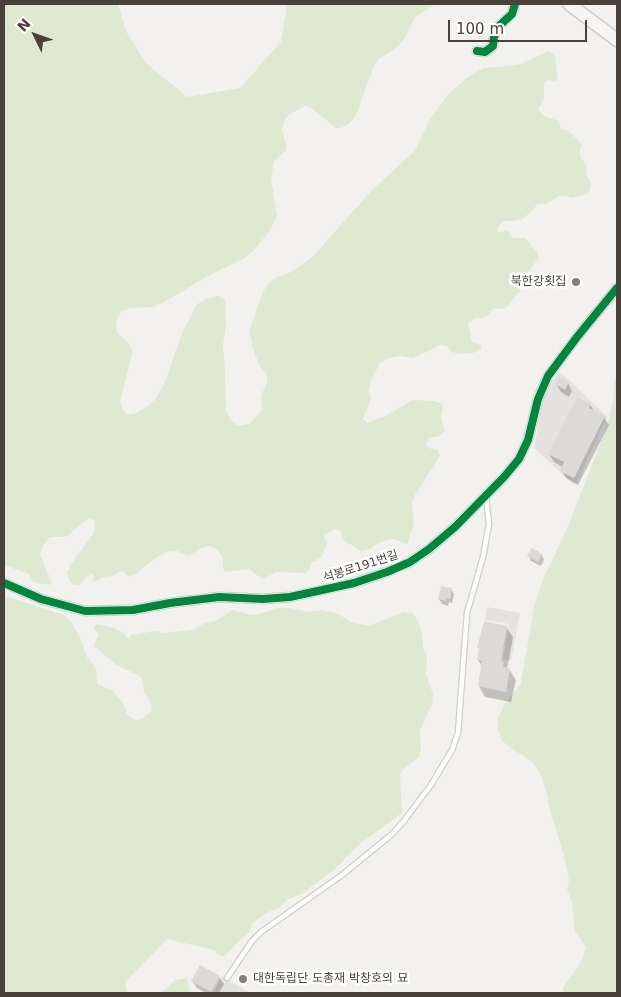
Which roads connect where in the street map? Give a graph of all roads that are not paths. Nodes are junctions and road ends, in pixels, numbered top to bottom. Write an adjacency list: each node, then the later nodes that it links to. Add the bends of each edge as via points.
1 (515, 4): 4 (street, via 512,14 499,26 493,46 485,52)
2 (570, 4): 3 (main road)
3 (617, 40)
4 (477, 51)
5 (617, 288): 6 (street, 석봉로191번길, via 548,376 519,459)
6 (486, 495): 7 (street, 석봉로191번길, via 455,527 410,562 354,583 290,597 219,597 132,610 85,611 48,602); 8 (lane, via 489,524 467,613 458,733 452,750 404,822 342,875 261,932)
7 (4, 584)
8 (227, 978)

